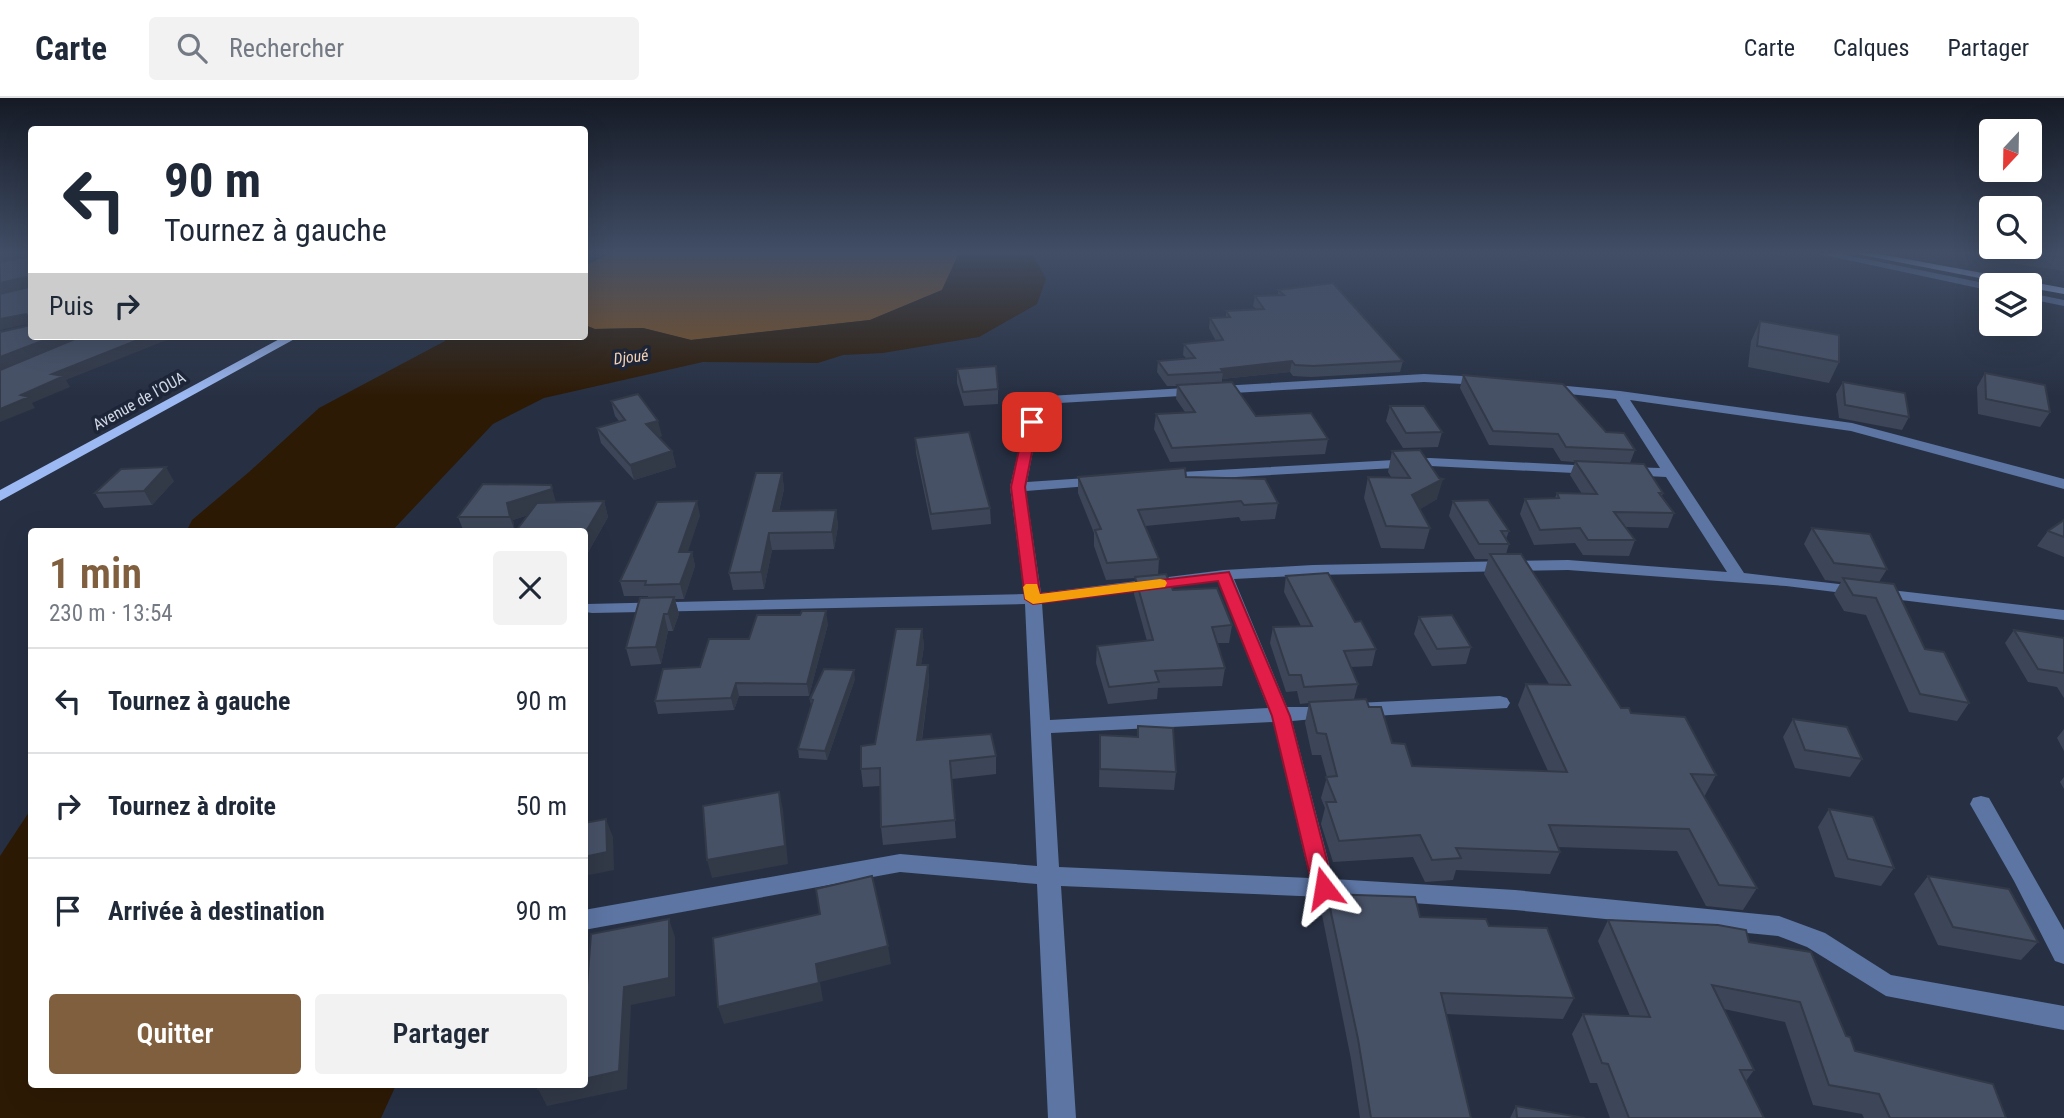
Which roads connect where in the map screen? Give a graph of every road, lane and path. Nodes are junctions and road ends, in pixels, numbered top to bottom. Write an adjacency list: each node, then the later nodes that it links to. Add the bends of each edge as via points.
1 (287, 340): 10 (main road, Avenue de l'OUA)
2 (1503, 383): 9 (street, via 1424,378 1036,400)
3 (1529, 386): 4 (street)
4 (1620, 395): 5 (street); 8 (street, via 1852,427)
5 (1673, 473): 6 (street, via 1430,462); 12 (street)
6 (1142, 479)
7 (1115, 480): 9 (street)
8 (2064, 484)
9 (1018, 487): 13 (street)
10 (0, 496)
11 (1224, 575): 12 (street, via 1568,565); 13 (street); 17 (street)
12 (1738, 576): 15 (street)
13 (1033, 599): 14 (street); 18 (street)
14 (592, 608)
15 (2064, 615)
16 (1500, 703): 17 (street)
17 (1281, 716): 18 (street); 21 (street)
18 (1039, 727): 20 (street)
19 (1981, 804): 23 (street)
20 (1049, 876): 21 (street); 22 (street, via 900,863); 25 (street)
21 (1324, 888): 24 (street, via 1515,900 1779,926 1816,940 1886,985)
22 (588, 919)
23 (2064, 954)
24 (2064, 1018)
25 (1062, 1118)

